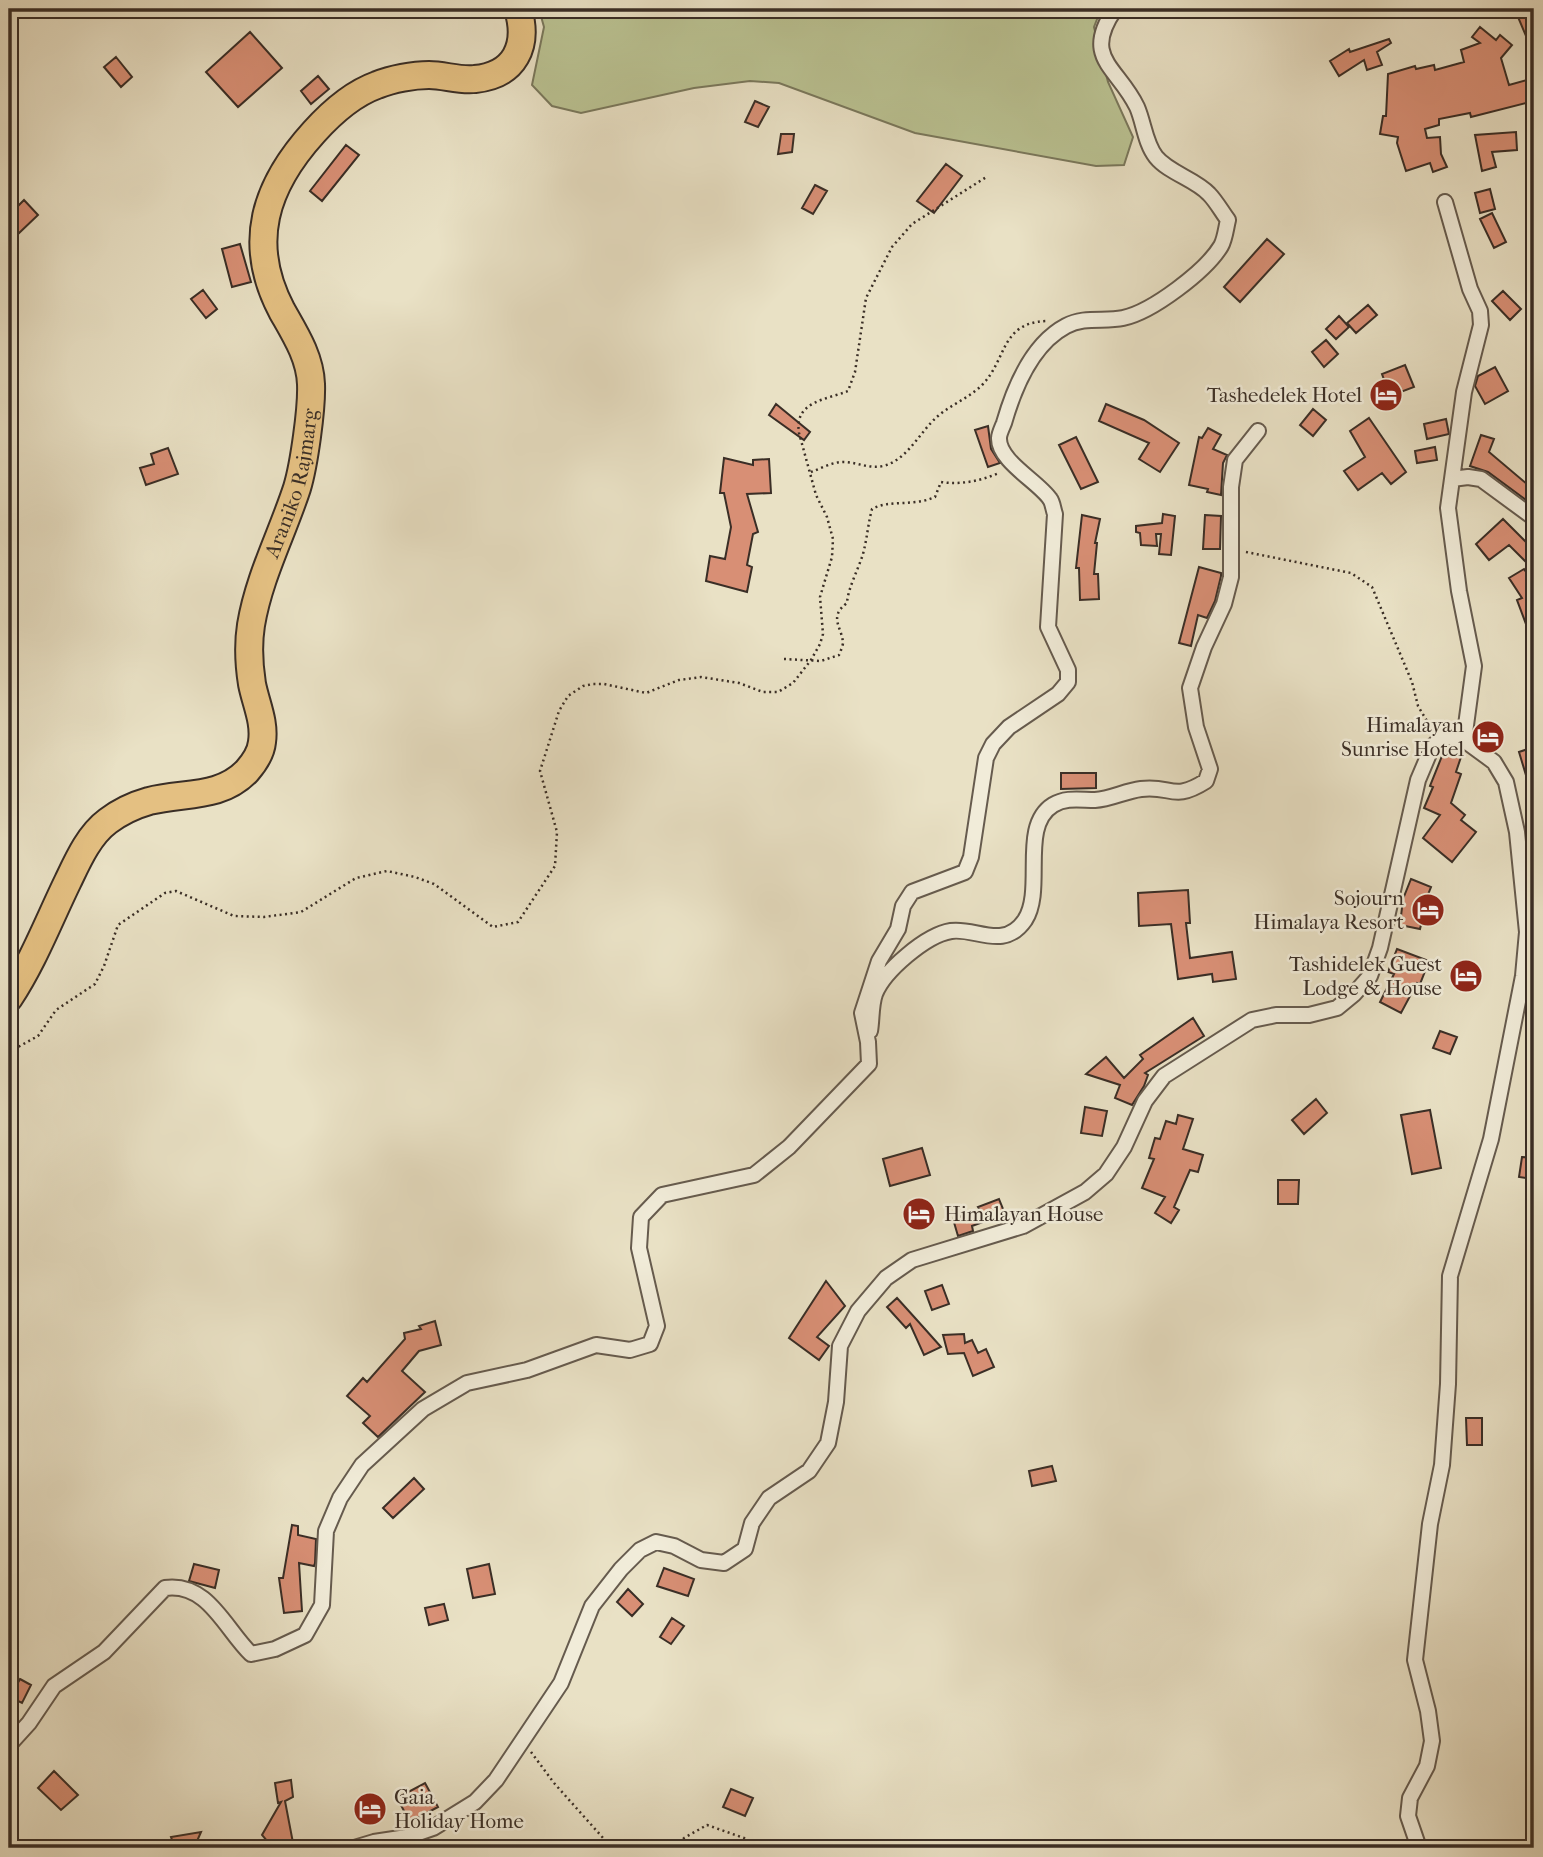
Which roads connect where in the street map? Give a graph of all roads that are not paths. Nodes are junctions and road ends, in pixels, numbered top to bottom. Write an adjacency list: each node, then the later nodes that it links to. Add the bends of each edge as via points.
1 (518, 9): 8 (highway, Araniko Rajmarg, via 522,41 516,59 500,72 474,79 407,78 357,94 312,134 277,183 265,214 262,247 268,279 298,338 311,383 298,485 257,593 250,630 249,657 262,744 237,782 214,792 142,803 106,822 84,849)
2 (1115, 9): 9 (street, via 1104,25 1100,44 1109,69 1132,96 1157,158 1209,193 1227,220 1222,244 1206,267 1145,311 1066,325 1044,343 1024,370 999,438 1001,448 1019,470 1051,500 1055,514 1048,627 1068,670 1068,682 993,744 986,758 968,865 965,872 912,892 903,906 898,929 879,961 862,1013)
3 (1445, 202): 5 (street, via 1481,325 1464,392)
4 (1258, 430): 9 (street, via 1235,460 1231,577 1190,688 1196,727 1210,769 1206,781 1190,791 1143,788 1115,797 1076,798 1053,805 1040,818 1036,831 1027,918 1017,930 1002,936 952,931 928,940 892,970 876,994)
5 (1452, 479): 6 (street, via 1481,479); 7 (street, via 1448,508 1474,666)
6 (1534, 518)
7 (1464, 740): 11 (street, via 1443,736 1432,747 1418,780 1380,948 1370,976 1354,995 1337,1008 1252,1020 1164,1076 1145,1101 1106,1174 1085,1192 1023,1226 912,1260 887,1278 858,1311 840,1346 828,1443 809,1471 769,1498 752,1524 745,1549 724,1563 701,1560 656,1542 640,1550 592,1606 561,1683 496,1780 475,1802 433,1828); 12 (street, via 1494,762 1506,782 1517,832 1527,932 1523,976 1491,1139 1450,1276 1442,1465 1430,1524 1415,1660 1432,1741 1427,1766 1410,1798 1408,1816)
8 (9, 998)
9 (868, 1042): 10 (street, via 869,1063 789,1147 754,1175 663,1195 641,1217 639,1248 657,1326 650,1344 630,1350 596,1345 527,1370 467,1383 423,1409 362,1465 340,1498 326,1531 322,1605 305,1635 251,1654 235,1639 218,1611 191,1591 166,1588 104,1652 54,1686)
10 (9, 1745)
11 (354, 1848)
12 (1419, 1848)

